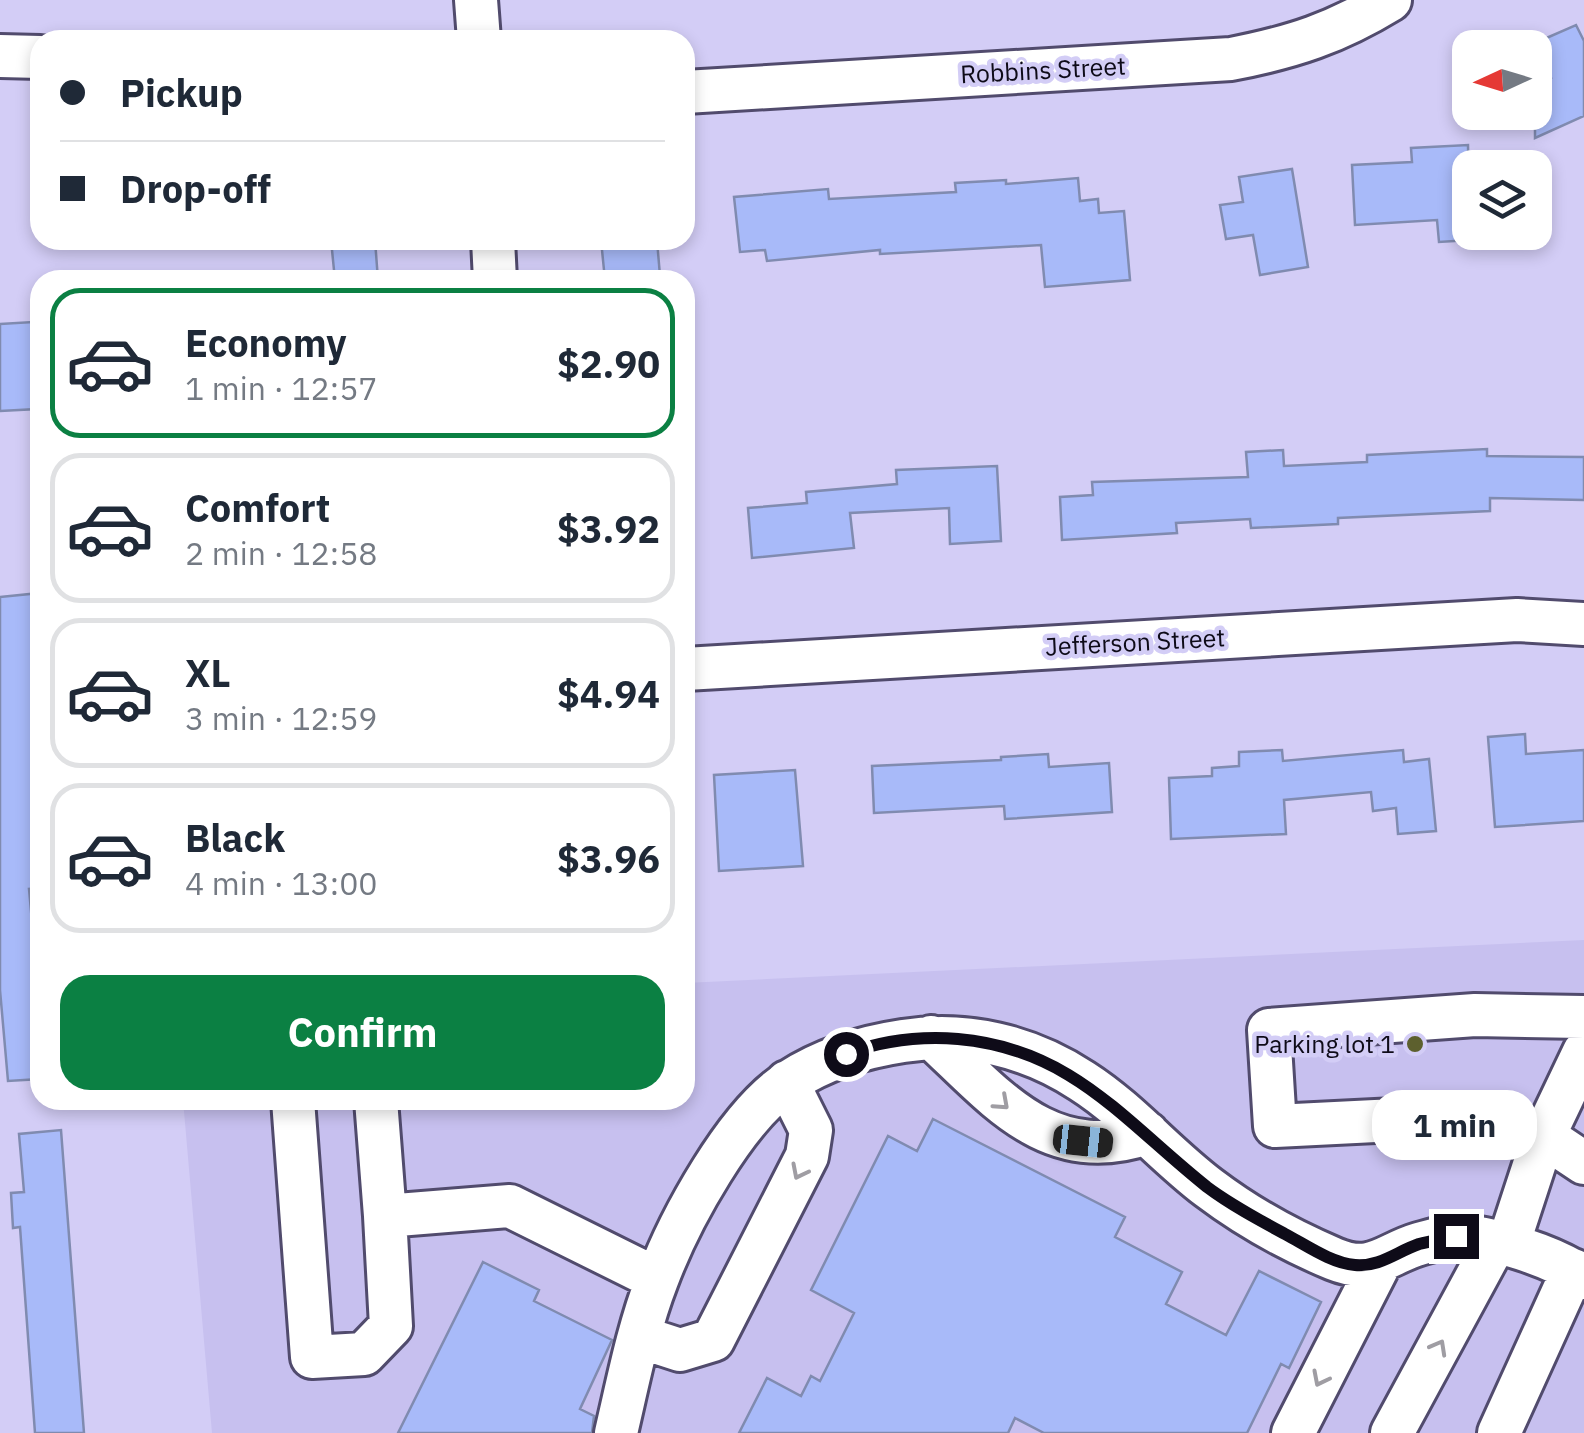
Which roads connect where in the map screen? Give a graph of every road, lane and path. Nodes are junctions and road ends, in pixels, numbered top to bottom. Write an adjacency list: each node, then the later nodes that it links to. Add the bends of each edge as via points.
1 (476, 0): 3 (street)
2 (1390, 0): 6 (street, Robbins Street, via 1312,40 1231,59)
3 (478, 30)
4 (0, 56): 5 (street)
5 (30, 56)
6 (695, 91)
7 (1584, 624): 8 (street, Jefferson Street, via 1518,620)
8 (695, 668)
9 (1584, 1017): 16 (street, via 1476,1015 1269,1030 1274,1126 1496,1115)
10 (931, 1036): 12 (street, via 866,1046); 15 (street, via 1027,1052 1083,1081); 15 (street, one-way to 15, via 1031,1125 1063,1139 1103,1144)
11 (1584, 1052): 16 (street)
12 (787, 1082): 22 (street, via 741,1128); 23 (street, one-way to 23, via 812,1130 807,1156 713,1340 680,1350)
13 (294, 1110): 18 (street, via 312,1357 364,1354 391,1326)
14 (377, 1110): 18 (street)
15 (1147, 1133): 20 (street, via 1210,1189 1260,1221 1333,1258)
16 (1543, 1138): 17 (street); 19 (street)
17 (1584, 1162)
18 (385, 1216): 22 (street, via 510,1206)
19 (1502, 1244): 20 (street, via 1456,1236 1416,1245); 21 (street); 26 (street, one-way to 19)
20 (1380, 1264): 25 (street, one-way to 25)
21 (1579, 1274): 27 (street)
22 (657, 1279): 23 (street)
23 (640, 1337): 24 (street)
24 (616, 1433)
25 (1292, 1433)
26 (1392, 1433)
27 (1499, 1433)

